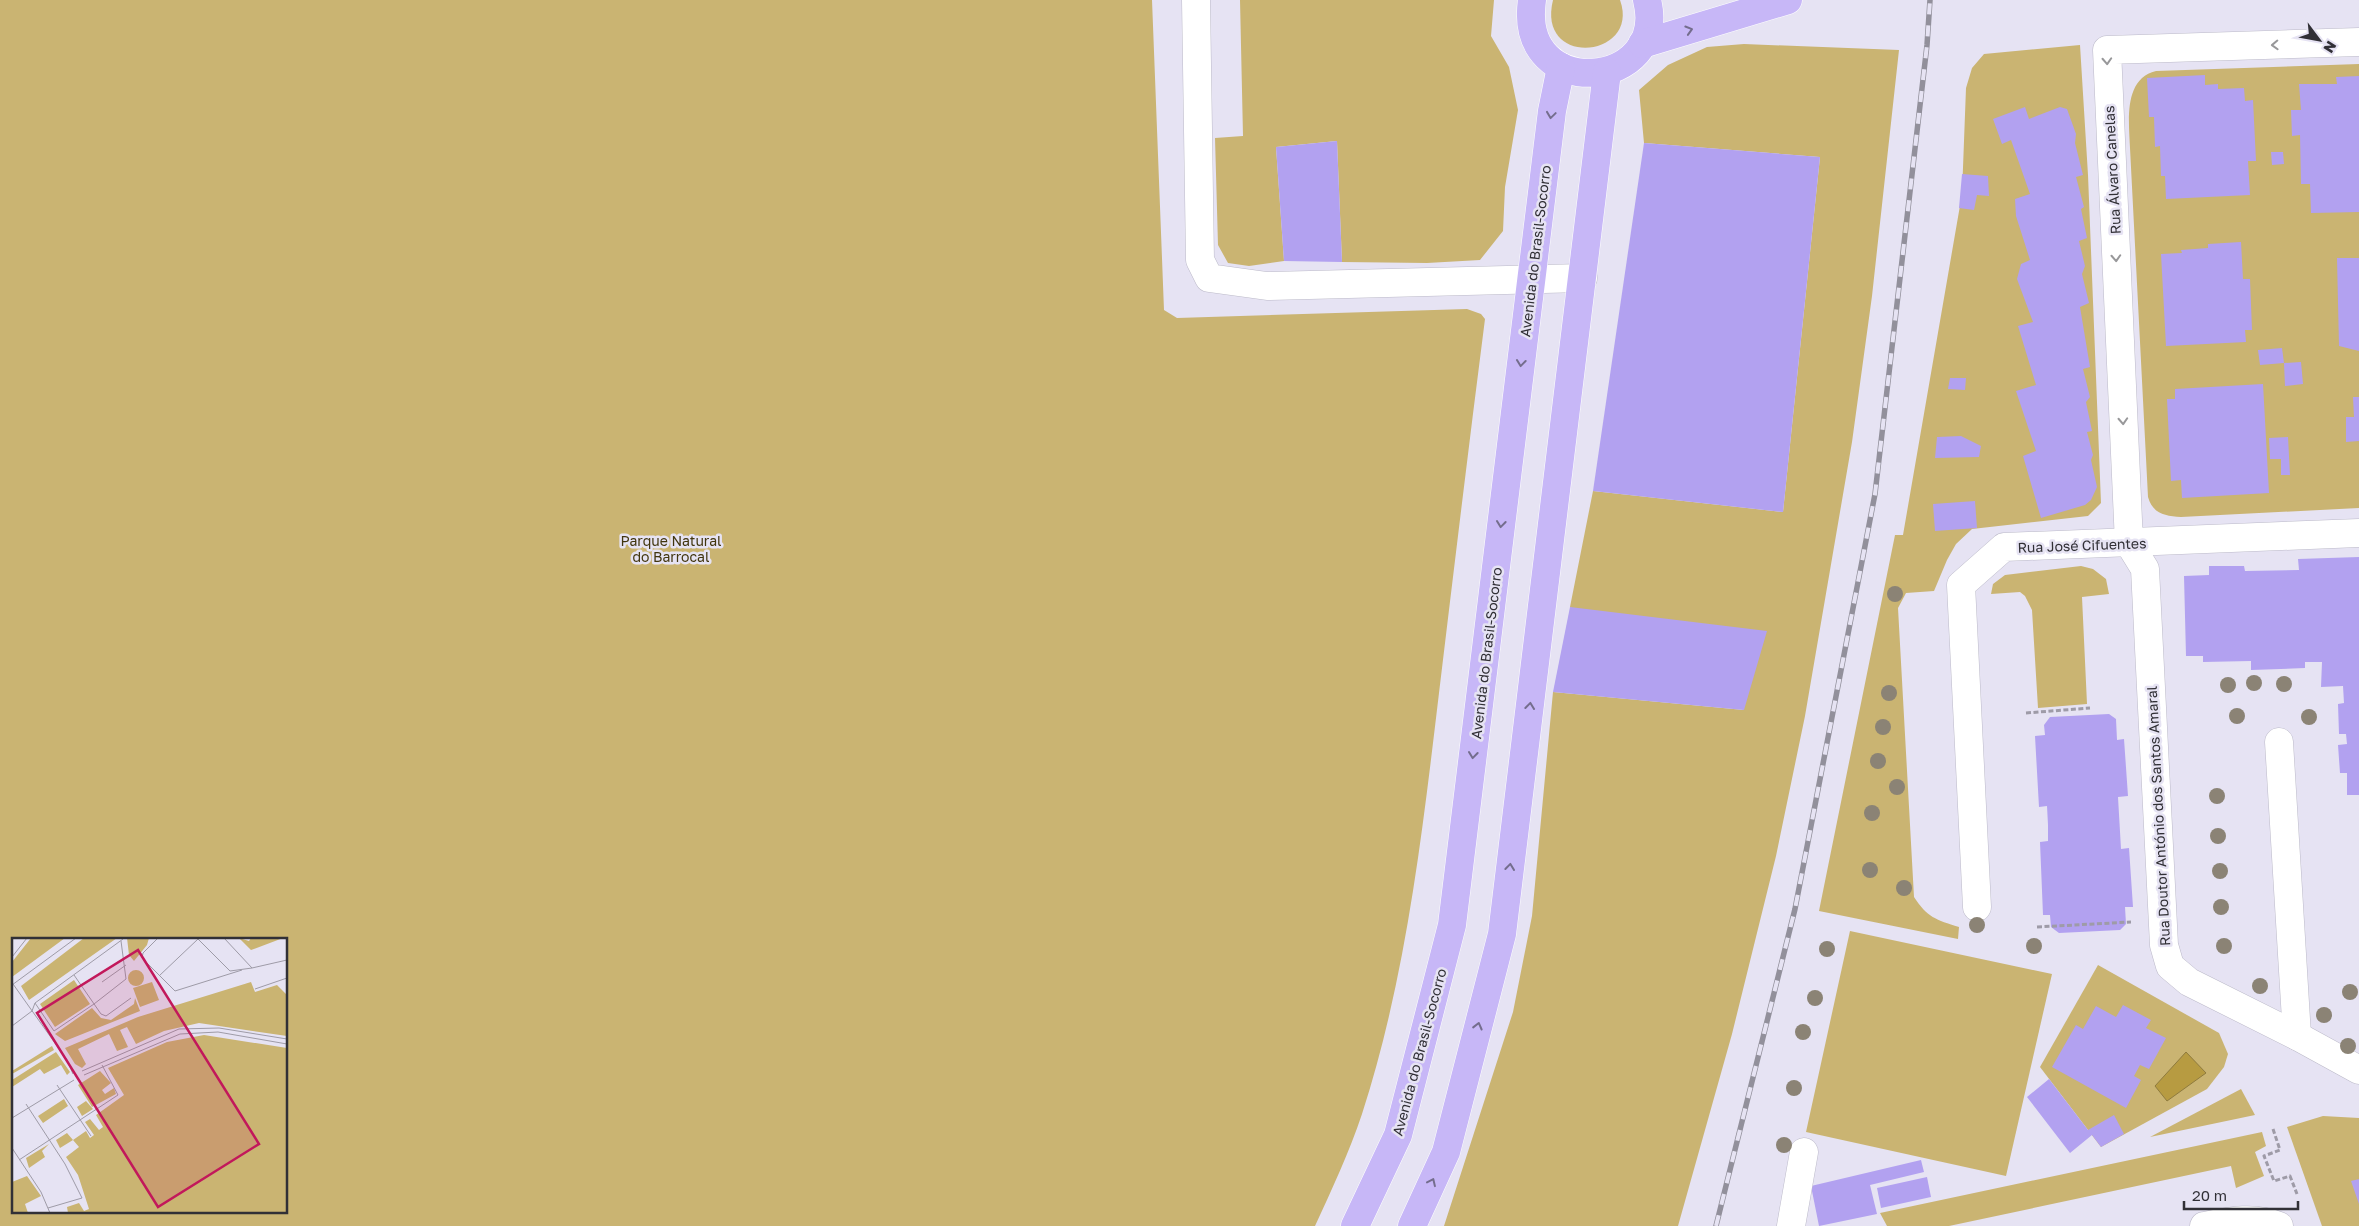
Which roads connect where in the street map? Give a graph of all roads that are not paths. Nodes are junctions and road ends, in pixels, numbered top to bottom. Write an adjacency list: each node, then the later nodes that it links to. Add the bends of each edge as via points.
1 (1196, 0): 10 (street, via 1200,260 1209,278 1267,286)
2 (1532, 0): 7 (main road, via 1530,18 1534,38 1545,55)
3 (1648, 0): 6 (main road, via 1648,27)
4 (1788, 0): 6 (main road, one-way to 4)
5 (2359, 42): 12 (street, Rua Álvaro Canelas, one-way to 12, via 2107,50)
6 (1642, 44): 8 (main road, via 1621,66)
7 (1561, 67): 8 (main road, via 1591,75); 10 (main road, Avenida do Brasil-Socorro, one-way to 10, via 1552,111)
8 (1606, 72): 9 (main road)
9 (1583, 278): 10 (street); 19 (main road, one-way to 9, via 1446,1152 1502,934)
10 (1532, 279): 18 (main road, Avenida do Brasil-Socorro, one-way to 18, via 1452,925 1398,1135)
11 (2359, 533): 12 (street, Rua José Cifuentes)
12 (2129, 543): 14 (street, Rua José Cifuentes, via 2004,547 1961,585); 15 (street, Rua Doutor António dos Santos Amaral, via 2145,569 2164,945 2170,966 2189,982)
13 (2279, 742): 15 (street)
14 (1977, 907)
15 (2297, 1036): 16 (street, Rua Doutor António dos Santos Amaral)
16 (2359, 1070)
17 (1804, 1152): 20 (street)
18 (1356, 1226)
19 (1412, 1226)
20 (1791, 1226)
21 (2204, 1226): 22 (street, via 2237,1219)
22 (2279, 1226)

